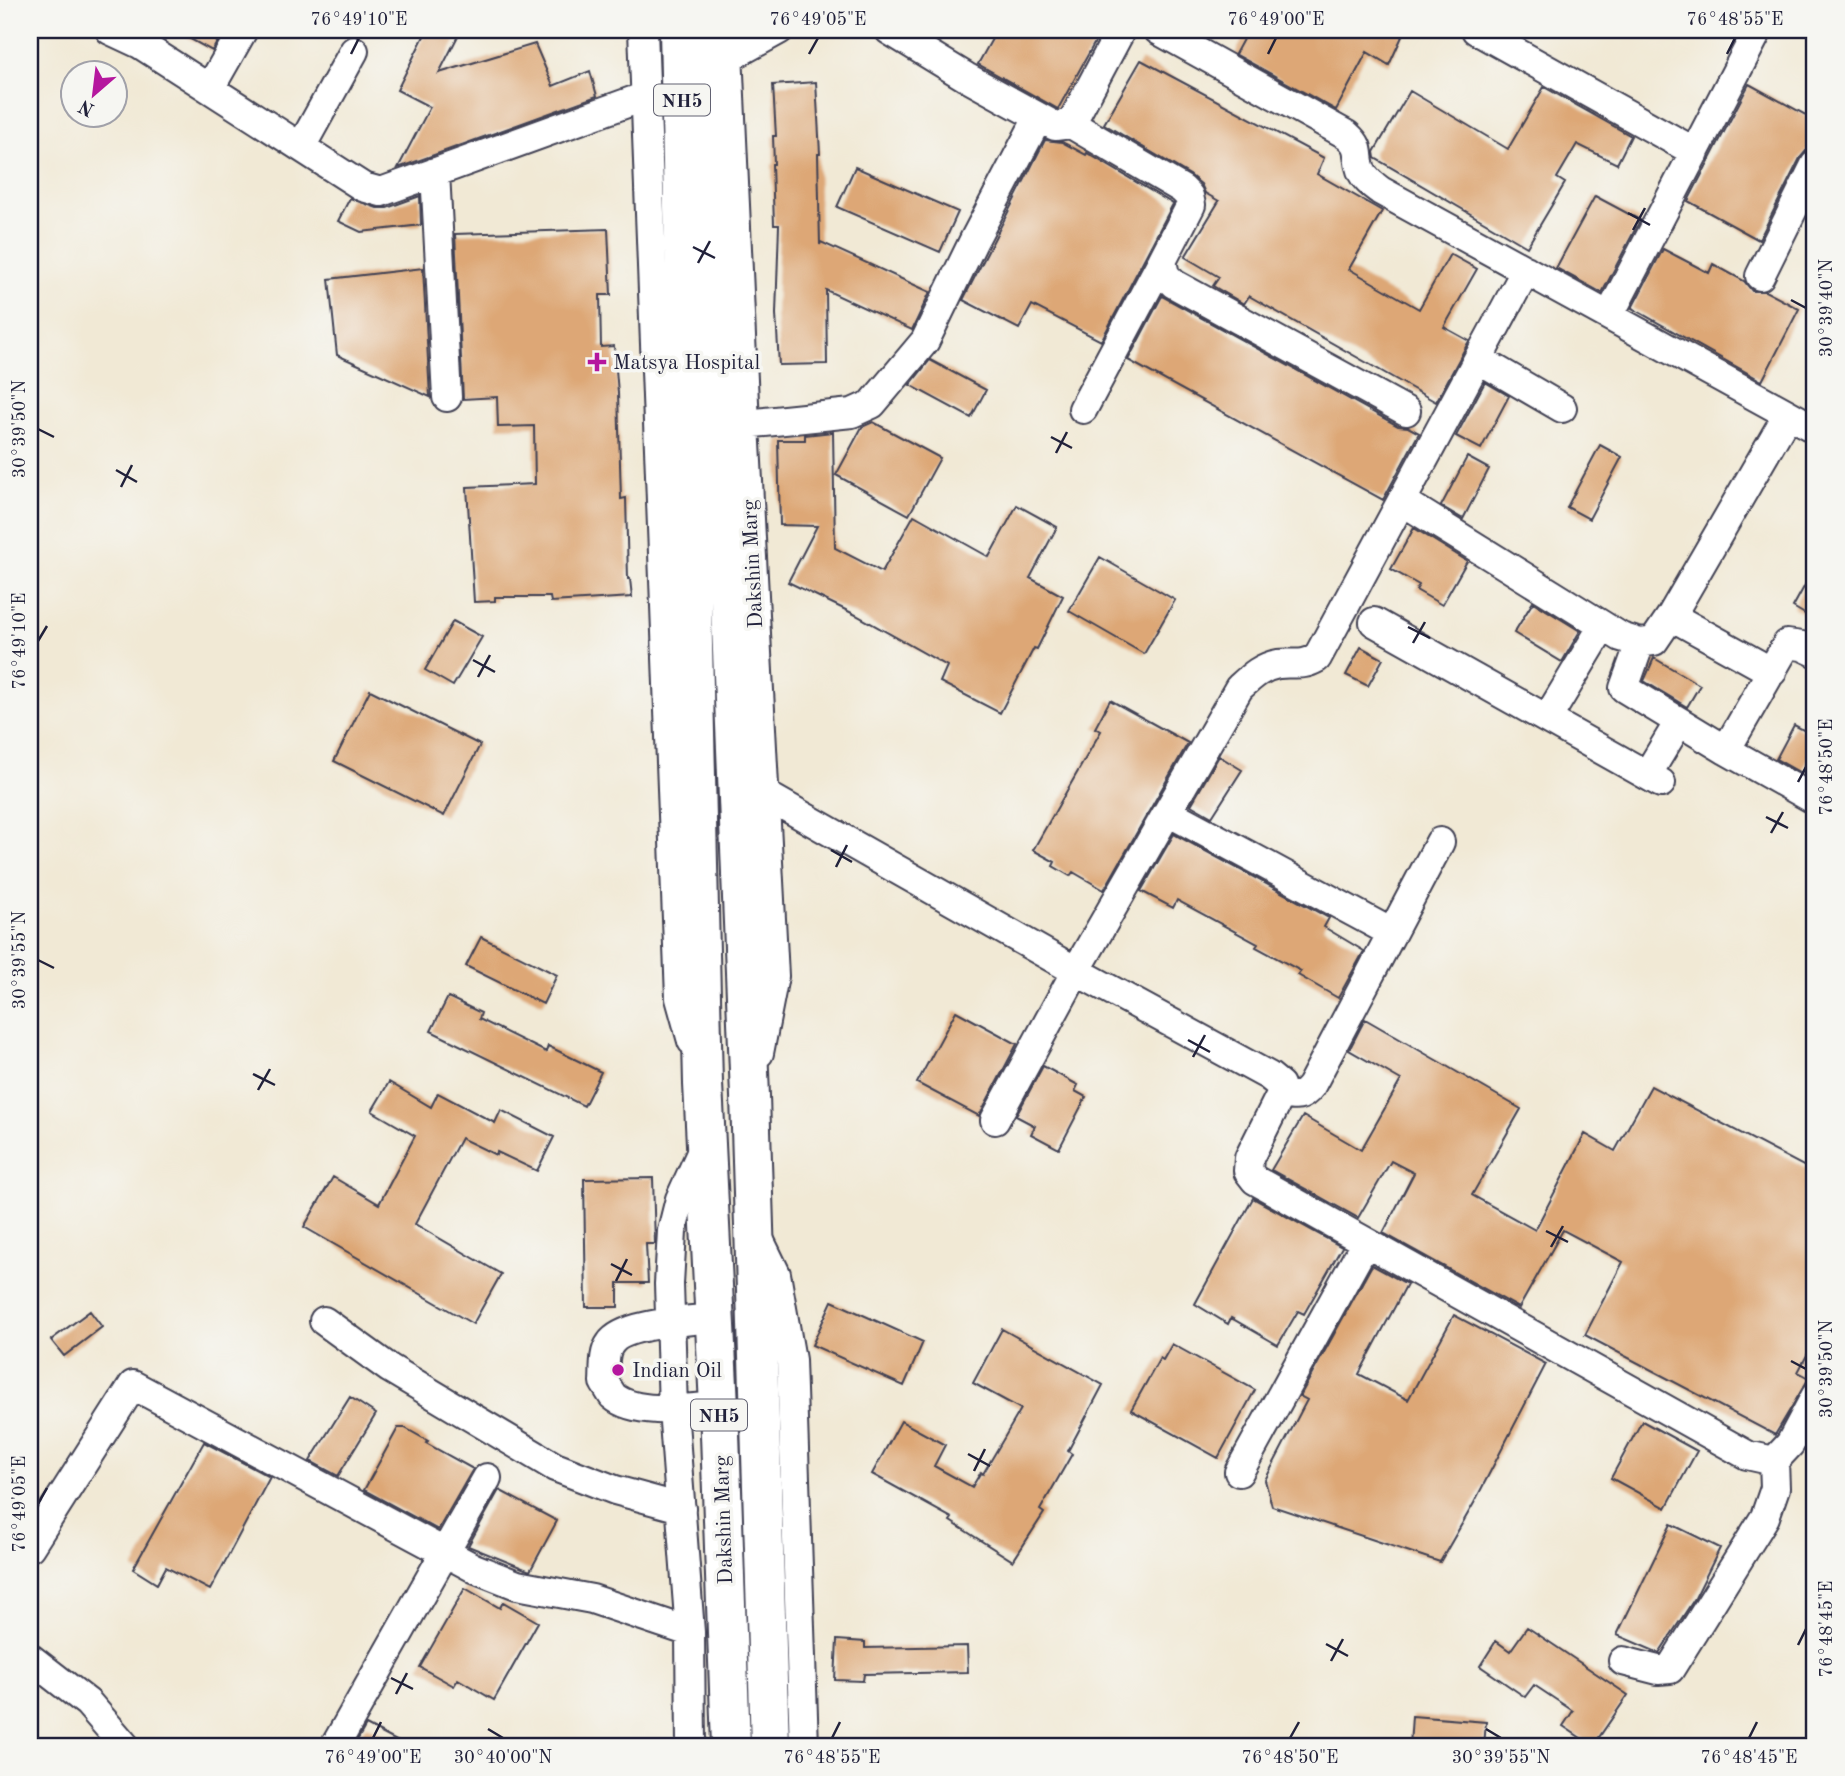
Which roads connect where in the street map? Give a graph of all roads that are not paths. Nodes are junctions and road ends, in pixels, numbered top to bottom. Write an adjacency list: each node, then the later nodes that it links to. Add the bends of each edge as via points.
1 (243, 30): 14 (street)
2 (643, 30): 15 (street, Dakshin Marg / NH5)
3 (680, 30): 21 (highway, Dakshin Marg / NH5)
4 (727, 30): 12 (street, Dakshin Marg / NH5)
5 (779, 30): 12 (street)
6 (889, 30): 16 (street)
7 (1121, 30): 17 (street)
8 (1158, 30): 24 (street, via 1346,135 1359,151 1361,170 1381,191)
9 (1476, 30): 19 (street)
10 (1758, 30): 19 (street)
11 (116, 31): 14 (street)
12 (718, 44): 21 (highway, Dakshin Marg / NH5); 33 (street, Dakshin Marg / NH5)
13 (354, 51): 18 (street)
14 (210, 88): 18 (street)
15 (646, 96): 22 (street); 51 (street, Dakshin Marg / NH5, via 680,998)
16 (1038, 118): 17 (street, via 1055,126); 33 (street, via 925,341 872,404 852,413)
17 (1071, 124): 23 (street, via 1189,196 1191,205)
18 (301, 147): 22 (street, via 363,187 381,192)
19 (1695, 152): 26 (street)
20 (1815, 165): 25 (street)
21 (698, 167): 51 (highway, Dakshin Marg); 53 (highway, Dakshin Marg)
22 (435, 172): 28 (street)
23 (1162, 261): 30 (street); 31 (street, via 1165,275 1181,288)
24 (1527, 270): 26 (street); 27 (street)
25 (1760, 276)
26 (1609, 316): 32 (street)
27 (1478, 359): 29 (street); 35 (street)
28 (447, 397)
29 (1562, 408)
30 (1083, 409)
31 (1406, 411)
32 (1788, 414): 34 (street); 36 (street)
33 (745, 424): 45 (street, Dakshin Marg / NH5)
34 (1815, 429)
35 (1402, 501): 38 (street); 47 (street, via 1317,658 1306,665 1278,664 1256,672 1239,688)
36 (1671, 617): 39 (street, via 1654,642); 41 (street)
37 (1374, 622): 42 (street)
38 (1603, 626): 39 (street); 42 (street)
39 (1640, 643): 43 (street, via 1624,688)
40 (1815, 653): 41 (street, via 1787,644)
41 (1772, 672): 44 (street)
42 (1547, 719): 43 (street, via 1654,779)
43 (1679, 722): 44 (street)
44 (1726, 750): 46 (street)
45 (764, 794): 50 (street); 53 (street, Dakshin Marg / NH5, via 774,976)
46 (1815, 800)
47 (1168, 812): 49 (street); 50 (street)
48 (1440, 842): 49 (street)
49 (1392, 933): 52 (street, via 1311,1086 1296,1097)
50 (1076, 971): 52 (street, via 1269,1076 1280,1085); 54 (street)
51 (704, 1084): 55 (highway, Dakshin Marg / NH5)
52 (1281, 1094): 57 (street, via 1249,1158 1248,1171 1255,1180)
53 (750, 1096): 56 (highway, Dakshin Marg / NH5)
54 (995, 1120)
55 (706, 1141): 58 (highway, Dakshin Marg / NH5); 60 (street, via 680,1199 672,1231)
56 (754, 1230): 77 (highway, Dakshin Marg / NH5); 78 (street, via 776,1274 791,1360)
57 (1366, 1242): 64 (street, via 1747,1455); 65 (street)
58 (714, 1318): 60 (street); 62 (highway, Dakshin Marg / NH5)
59 (324, 1321): 67 (street, via 388,1368 555,1467 615,1490)
60 (671, 1323): 63 (street); 63 (street, via 620,1333 608,1345 604,1382 613,1396 631,1405)
61 (1815, 1396): 64 (street, via 1790,1444)
62 (719, 1406): 63 (street); 76 (highway, Dakshin Marg / NH5)
63 (674, 1409): 67 (street)
64 (1774, 1461): 72 (street, via 1775,1488 1765,1517 1670,1669 1658,1671)
65 (1239, 1472)
66 (487, 1478): 69 (street)
67 (681, 1507): 70 (street)
68 (30, 1547): 69 (street, via 133,1385)
69 (445, 1552): 70 (street, via 517,1585 592,1599); 74 (street)
70 (690, 1632): 75 (street)
71 (30, 1658): 73 (street, via 88,1703)
72 (1623, 1661)
73 (125, 1746)
74 (335, 1746)
75 (691, 1746)
76 (731, 1746)
77 (770, 1746)
78 (804, 1746)

